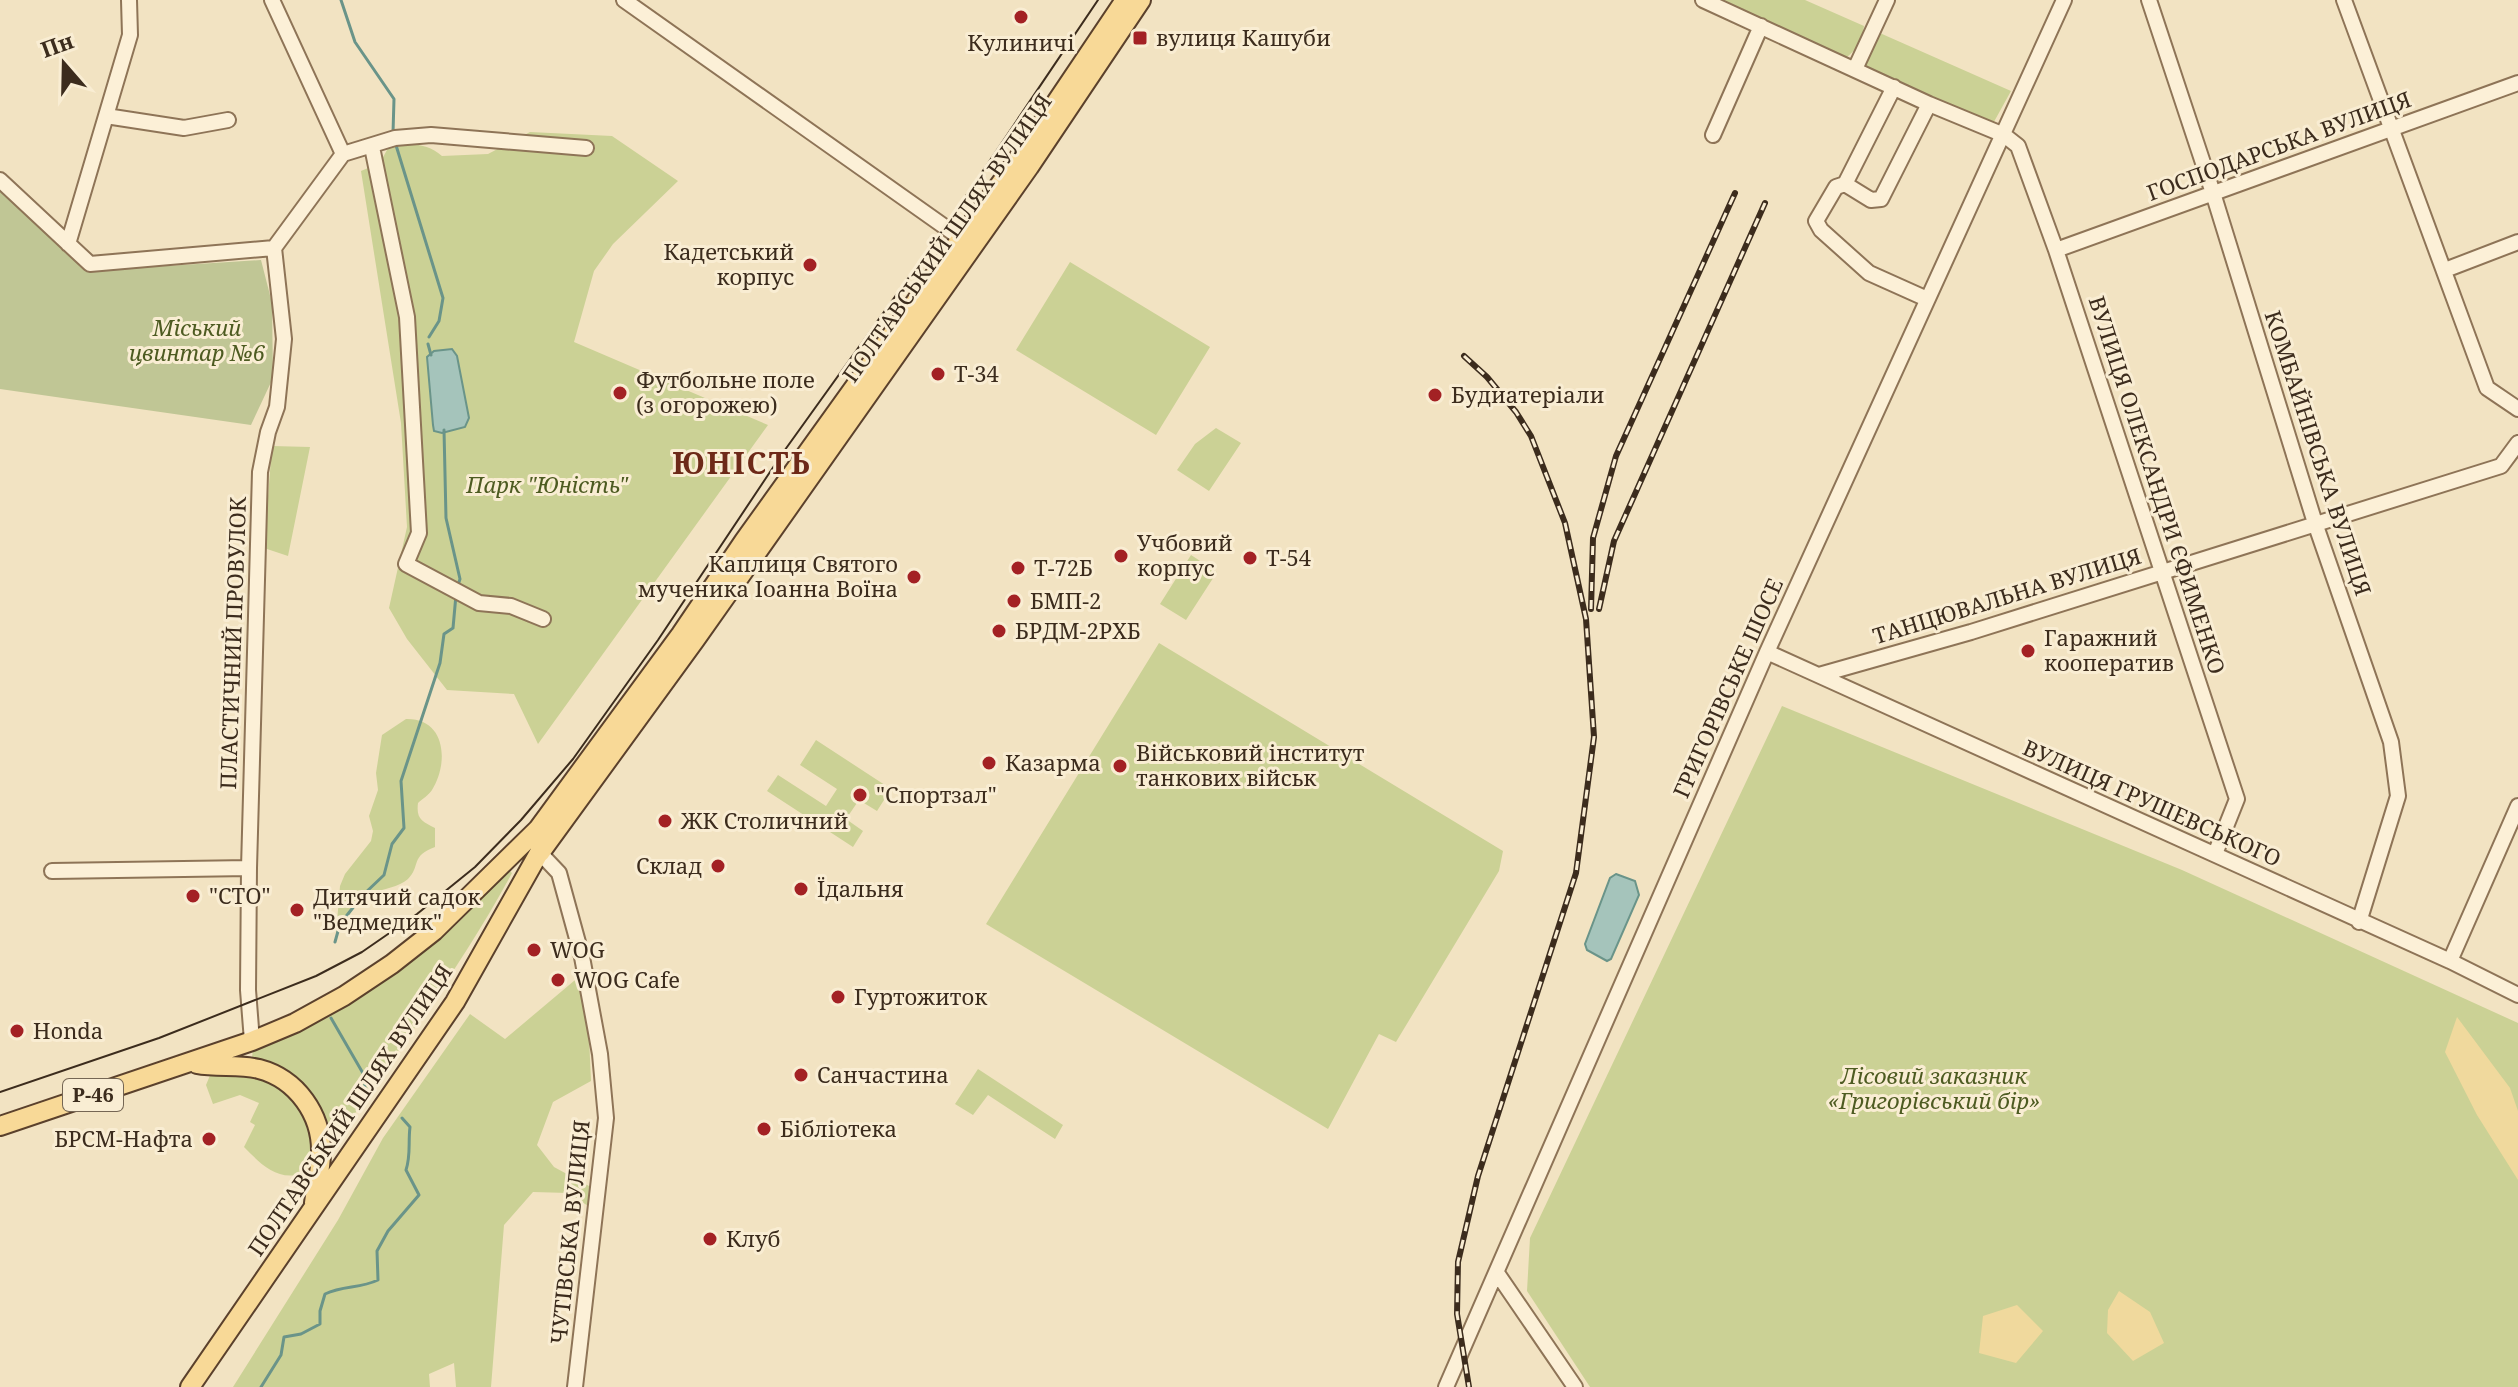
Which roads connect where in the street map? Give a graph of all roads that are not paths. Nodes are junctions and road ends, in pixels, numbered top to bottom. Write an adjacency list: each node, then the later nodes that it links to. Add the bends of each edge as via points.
1 (129, 0): 16 (street, via 130,35)
2 (272, 0): 23 (street)
3 (624, 0): 27 (street)
4 (1125, 0): 27 (main road, ПОЛТАВСЬКИЙ ШЛЯХ ВУЛИЦЯ)
5 (1141, 0): 27 (main road, ПОЛТАВСЬКИЙ ШЛЯХ ВУЛИЦЯ)
6 (1887, 0): 12 (street)
7 (2064, 0): 20 (street, ГРИГОРІВСЬКЕ ШОСЕ)
8 (2149, 0): 26 (street, КОМБАЙНІВСЬКА ВУЛИЦЯ)
9 (2344, 0): 18 (street)
10 (1705, 1): 11 (street)
11 (1761, 26): 12 (street); 19 (street)
12 (1855, 69): 14 (street)
13 (2518, 83): 18 (street, ГОСПОДАРСЬКА ВУЛИЦЯ)
14 (1894, 87): 15 (street); 25 (street)
15 (1929, 104): 20 (street); 25 (street, via 1881,199 1871,200)
16 (106, 116): 17 (street, via 184,128); 29 (street)
17 (228, 120)
18 (2390, 129): 26 (street, ГОСПОДАРСЬКА ВУЛИЦЯ); 32 (street)
19 (1713, 135)
20 (2004, 135): 31 (street, ВУЛИЦЯ ОЛЕКСАНДРИ ЄФИМЕНКО, via 2018,146); 33 (street, ГРИГОРІВСЬКЕ ШОСЕ)
21 (372, 147): 22 (street, via 395,138 431,135); 23 (street); 38 (street, via 407,317 419,533 406,564 479,603 511,606)
22 (586, 148)
23 (343, 154): 30 (street)
24 (0, 180): 29 (street)
25 (1845, 184): 33 (street, via 1836,187 1817,218 1821,230 1869,273)
26 (2213, 193): 31 (street, ГОСПОДАРСЬКА ВУЛИЦЯ); 36 (street, КОМБАЙНІВСЬКА ВУЛИЦЯ)
27 (966, 242): 41 (main road, ПОЛТАВСЬКИЙ ШЛЯХ ВУЛИЦЯ / Р-46); 43 (main road, ПОЛТАВСЬКИЙ ШЛЯХ ВУЛИЦЯ, via 695,640)
28 (2518, 242): 32 (street)
29 (68, 244): 30 (street, via 90,264)
30 (274, 248): 45 (street, ПЛАСТИЧНИЙ ПРОВУЛОК, via 284,339 277,407 260,472)
31 (2056, 250): 37 (street, ВУЛИЦЯ ОЛЕКСАНДРИ ЄФИМЕНКО)
32 (2445, 270): 34 (street, via 2487,388)
33 (1927, 299): 39 (street, ГРИГОРІВСЬКЕ ШОСЕ)
34 (2518, 409)
35 (2518, 443): 36 (street, ТАНЦЮВАЛЬНА ВУЛИЦЯ, via 2501,466)
36 (2315, 523): 37 (street, ТАНЦЮВАЛЬНА ВУЛИЦЯ); 47 (street, КОМБАЙНІВСЬКА ВУЛИЦЯ, via 2391,742 2398,796)
37 (2163, 572): 40 (street, ТАНЦЮВАЛЬНА ВУЛИЦЯ); 44 (street, ВУЛИЦЯ ОЛЕКСАНДРИ ЄФИМЕНКО, via 2237,799)
38 (543, 619)
39 (1767, 652): 40 (street, ВУЛИЦЯ ГРУШЕВСЬКОГО); 55 (street, ГРИГОРІВСЬКЕ ШОСЕ)
40 (1819, 675): 44 (street, ВУЛИЦЯ ГРУШЕВСЬКОГО)
41 (573, 784): 43 (main road, ПОЛТАВСЬКИЙ ШЛЯХ ВУЛИЦЯ); 50 (main road, Р-46, via 538,829 434,931 344,996)
42 (2518, 806): 48 (street)
43 (540, 853): 54 (main road, ПОЛТАВСЬКИЙ ШЛЯХ ВУЛИЦЯ, via 455,1002); 57 (street, ЧУТІВСЬКА ВУЛИЦЯ, via 559,873 582,957 606,1118)
44 (2215, 854): 47 (street, ВУЛИЦЯ ГРУШЕВСЬКОГО)
45 (249, 868): 46 (street); 50 (street, ПЛАСТИЧНИЙ ПРОВУЛОК)
46 (52, 871)
47 (2359, 922): 48 (street, ВУЛИЦЯ ГРУШЕВСЬКОГО)
48 (2450, 961): 49 (street, ВУЛИЦЯ ГРУШЕВСЬКОГО)
49 (2518, 995)
50 (252, 1041): 51 (main road, Р-46); 52 (main road, via 245,1058)
51 (190, 1062): 52 (main road); 53 (main road, Р-46)
52 (254, 1068): 54 (main road, via 292,1086 313,1113 321,1155)
53 (0, 1126)
54 (313, 1207): 56 (main road, ПОЛТАВСЬКИЙ ШЛЯХ ВУЛИЦЯ)
55 (1497, 1273): 58 (street, ГРИГОРІВСЬКЕ ШОСЕ); 59 (street)
56 (190, 1387)
57 (575, 1387)
58 (1446, 1387)
59 (1575, 1387)

